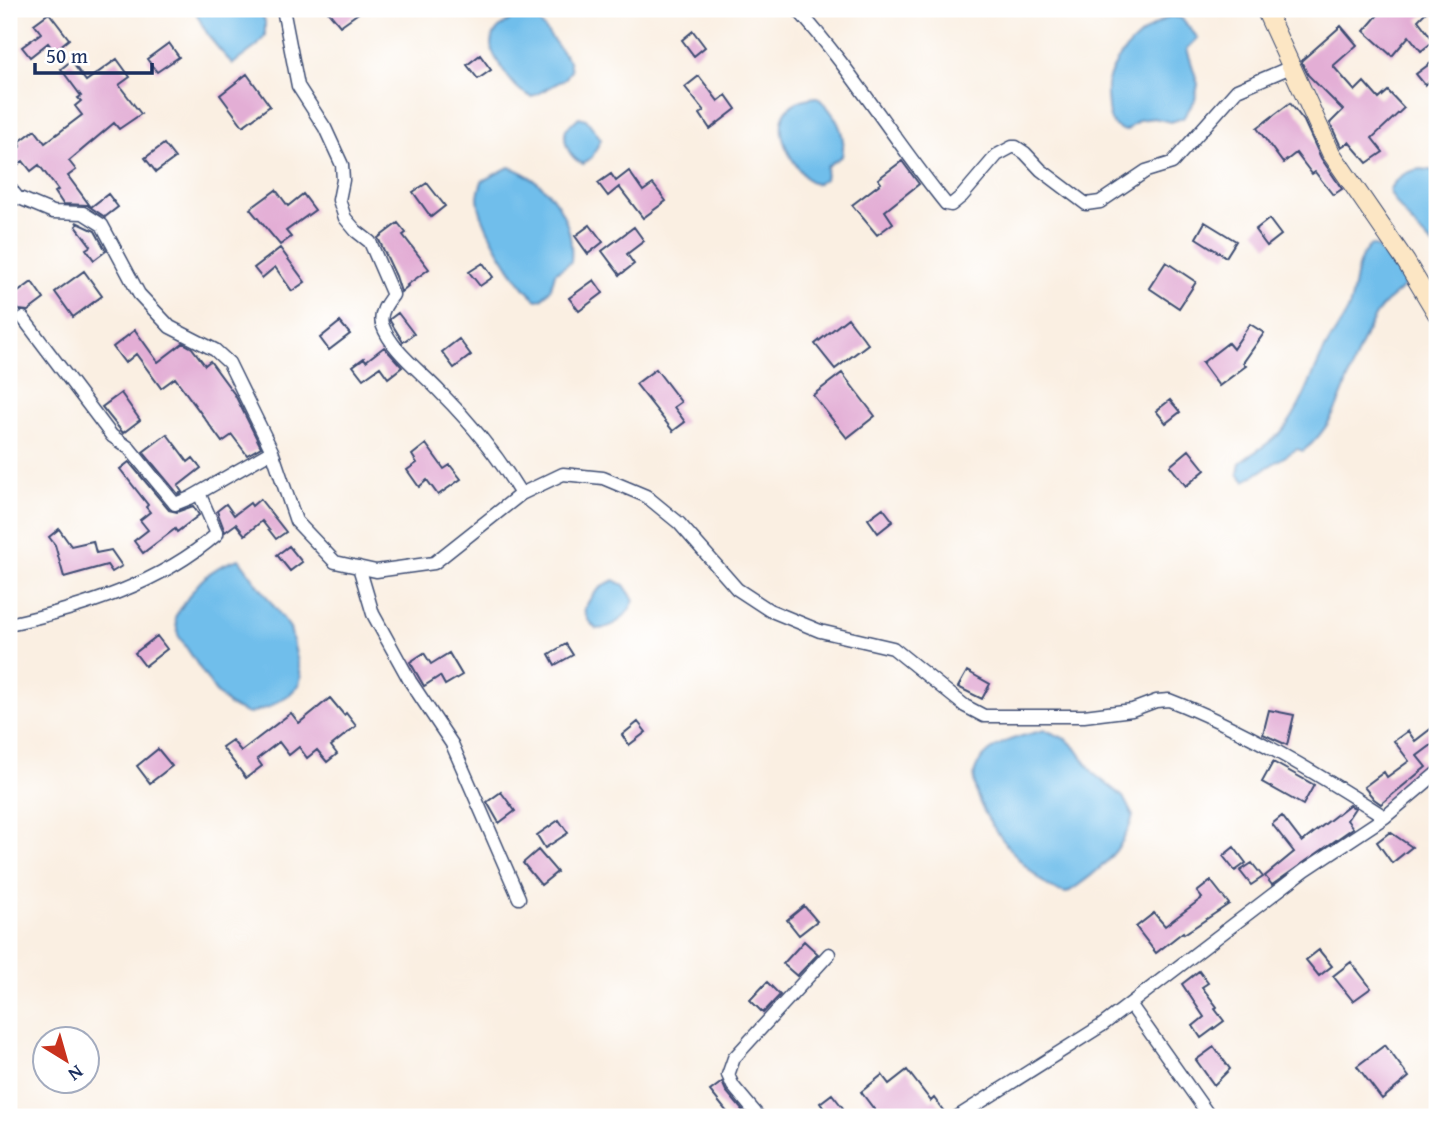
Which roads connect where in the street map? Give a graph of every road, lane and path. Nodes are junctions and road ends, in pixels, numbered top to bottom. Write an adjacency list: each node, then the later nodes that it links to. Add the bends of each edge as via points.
1 (283, 9): 10 (street, via 298,86 342,165 339,200 345,218 370,242 393,295 381,317 383,325 412,366 471,425)
2 (797, 9): 4 (street, via 921,173 951,205 997,155 1012,147 1086,204 1100,202 1146,171 1172,163 1237,90)
3 (1265, 9): 4 (main road)
4 (1291, 66): 6 (main road, via 1331,153)
5 (9, 187): 8 (street, via 17,197 53,212 83,213 102,225 139,295 170,327 215,350 229,363)
6 (1437, 314)
7 (23, 318): 9 (street, via 112,436 129,448 175,504)
8 (272, 451): 9 (street); 11 (street, via 296,521 335,562)
9 (199, 493): 12 (street, via 217,534 199,550 108,596)
10 (521, 494): 11 (street, via 434,563 376,571); 14 (street, via 562,474 603,478 646,496 679,523 737,589 769,610 820,631 893,648 964,706 984,716 1084,716 1169,700 1267,747)
11 (359, 567): 15 (street, via 373,614 452,744)
12 (9, 624)
13 (1437, 773): 14 (street)
14 (1385, 817): 17 (street, via 1305,870)
15 (519, 898)
16 (829, 954): 18 (street, via 734,1058 728,1075)
17 (1130, 1004): 19 (street); 20 (street)
18 (759, 1117)
19 (957, 1117)
20 (1210, 1117)

